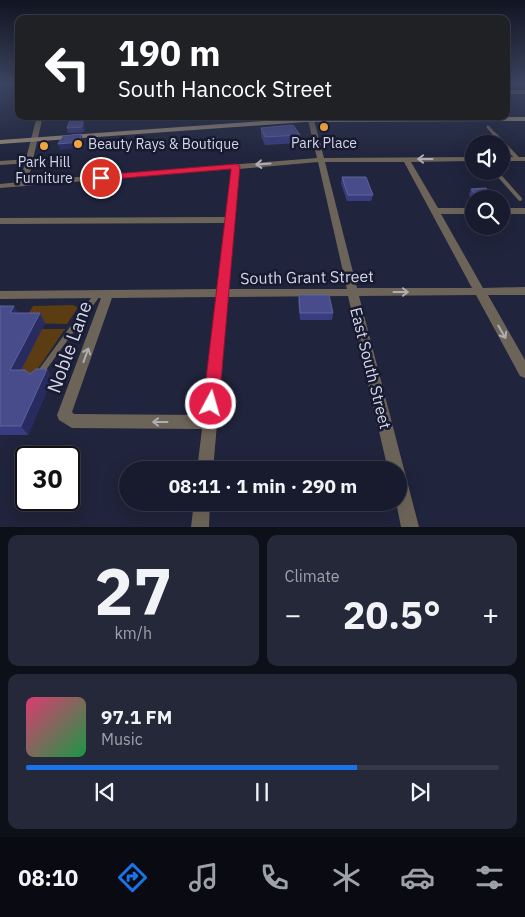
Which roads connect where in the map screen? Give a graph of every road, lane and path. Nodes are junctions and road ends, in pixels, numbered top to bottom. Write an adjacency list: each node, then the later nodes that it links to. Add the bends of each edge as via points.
1 (510, 119): 2 (street)
2 (525, 119)
3 (39, 120): 7 (street)
4 (292, 120): 7 (street)
5 (306, 120): 11 (street, East South Street)
6 (488, 127): 10 (lane)
7 (34, 139): 8 (street); 13 (street)
8 (0, 142)
9 (465, 159): 12 (street, one-way to 12)
10 (521, 159)
11 (321, 160): 12 (street); 15 (street, one-way to 15); 27 (street, East South Street)
12 (406, 160): 21 (street)
13 (29, 161): 14 (lane); 17 (street)
14 (0, 163)
15 (236, 166): 17 (street); 24 (street)
16 (503, 180): 19 (lane)
17 (24, 184): 18 (street)
18 (0, 186)
19 (520, 200)
20 (525, 210): 23 (street)
21 (434, 211): 22 (street); 28 (street)
22 (465, 211)
23 (510, 211)
24 (229, 220): 25 (street); 29 (street)
25 (0, 221)
26 (525, 291): 28 (street, South Grant Street)
27 (352, 292): 28 (street, South Grant Street, one-way to 28); 29 (street, South Grant Street); 36 (street, East South Street)
28 (480, 292): 32 (street, one-way to 32)
29 (222, 294): 31 (street, South Grant Street); 34 (street)
30 (0, 295): 31 (street, South Grant Street)
31 (102, 295): 33 (lane); 34 (street, Noble Lane, one-way to 31, via 72,421 64,415)
32 (525, 372)
33 (36, 379)
34 (209, 422): 35 (street)
35 (206, 461)
36 (394, 461)
37 (201, 511): 39 (street)
38 (406, 511): 40 (street)
39 (200, 527)
40 (410, 527)

